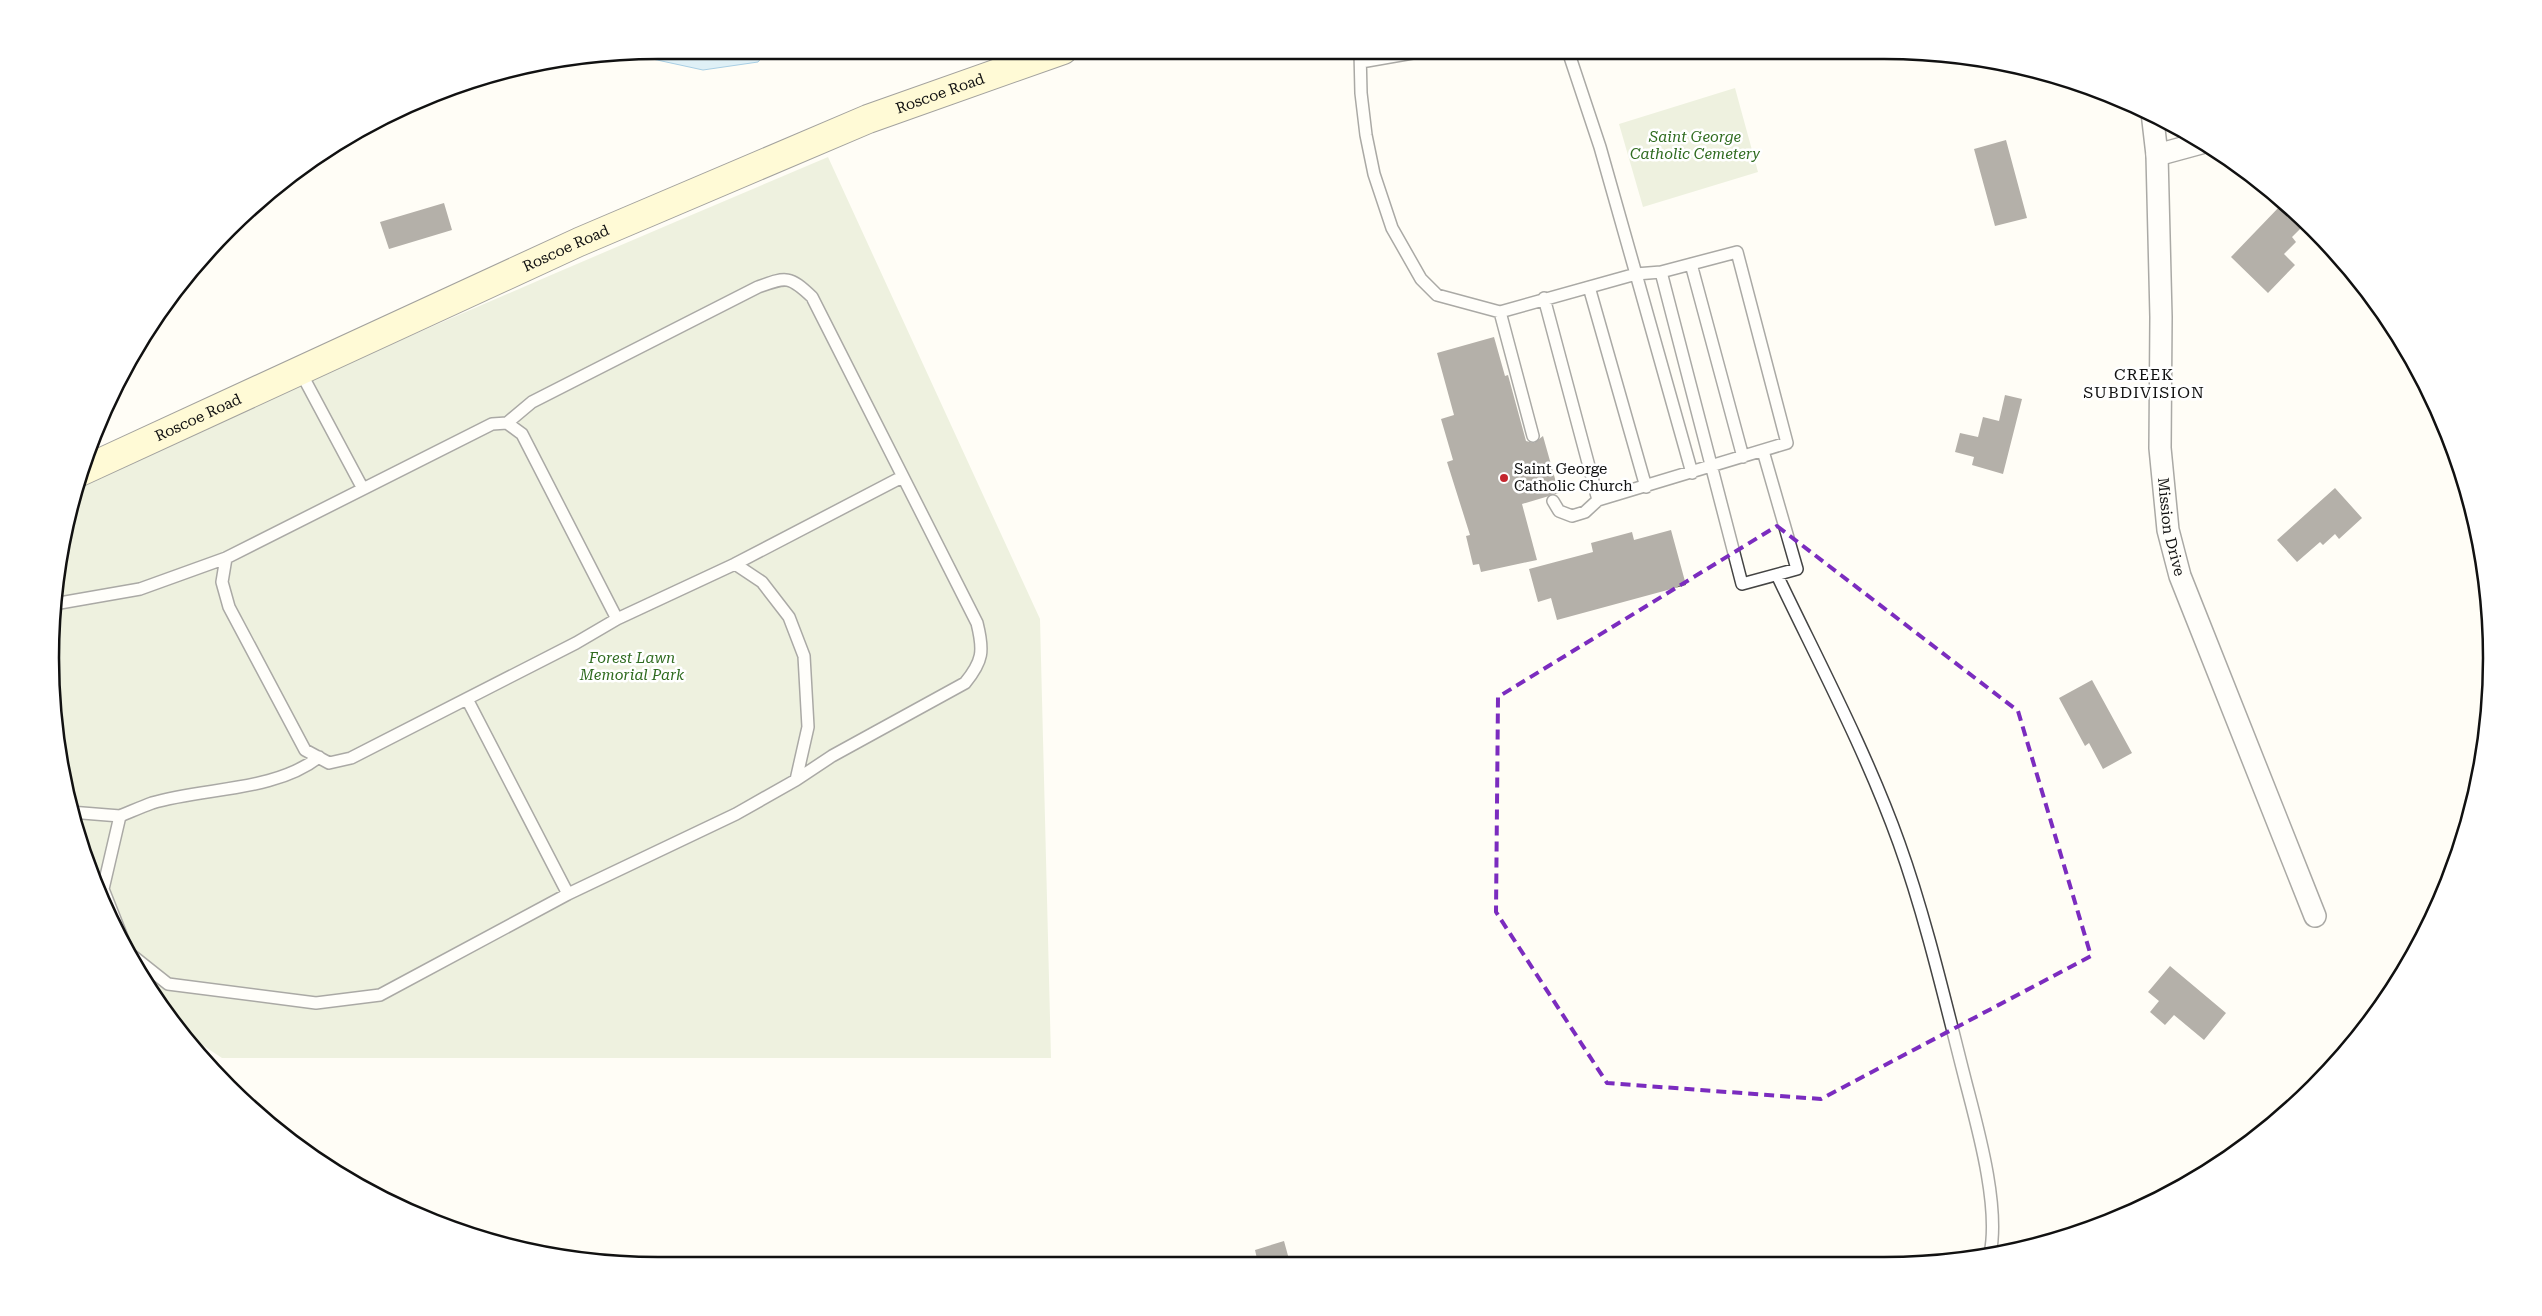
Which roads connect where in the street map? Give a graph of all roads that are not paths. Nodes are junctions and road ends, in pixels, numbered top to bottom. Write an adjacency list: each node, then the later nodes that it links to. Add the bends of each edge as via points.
1 (1038, 59): 13 (main road, Roscoe Road, via 868,119 571,246)
2 (1360, 59): 12 (lane, via 1366,135 1374,174 1392,228 1421,279 1437,295)
3 (1571, 59): 9 (lane)
4 (2153, 123): 6 (street, Mission Drive)
5 (2194, 145): 6 (street)
6 (2157, 155): 38 (street, Mission Drive, via 2162,317 2160,448 2168,530 2180,576)
7 (1690, 264): 8 (lane); 16 (lane, via 1737,252 1787,443); 17 (lane)
8 (1661, 272): 9 (lane); 19 (lane)
9 (1636, 274): 10 (lane); 20 (lane)
10 (1589, 287): 11 (lane); 23 (lane)
11 (1544, 298): 12 (lane); 25 (lane)
12 (1500, 312): 15 (lane)
13 (300, 371): 18 (main road, Roscoe Road); 22 (lane)
14 (507, 423): 21 (lane, via 532,402 758,287 781,279 797,282 812,297); 22 (lane, via 492,424); 30 (lane, via 522,434)
15 (1534, 436)
16 (1763, 450): 17 (lane); 28 (lane, via 1797,569)
17 (1743, 457): 19 (lane)
18 (90, 467)
19 (1711, 467): 20 (lane); 28 (lane, via 1742,584)
20 (1692, 474): 23 (lane)
21 (902, 477): 27 (lane); 33 (lane, via 977,623 982,646 978,667 965,683 832,756)
22 (362, 487): 26 (lane)
23 (1646, 487): 25 (lane)
24 (1552, 500): 25 (lane, via 1559,511 1572,516 1585,512)
25 (1598, 500)
26 (226, 558): 29 (lane, via 140,589); 32 (lane, via 222,582 229,607 305,750)
27 (735, 564): 30 (lane); 33 (lane, via 762,582 789,617 804,656 808,727)
28 (1777, 575): 40 (lane, via 1874,780 1900,844 1984,1155 1991,1210)
29 (62, 603)
30 (617, 619): 31 (lane)
31 (467, 699): 32 (lane, via 351,758 329,763); 37 (lane)
32 (319, 757): 35 (lane, via 303,769 240,788 153,803)
33 (796, 780): 37 (lane, via 736,814)
34 (79, 813): 35 (lane)
35 (120, 816): 36 (lane)
36 (104, 886)
37 (568, 894): 39 (lane, via 380,995 316,1003 168,984)
38 (2315, 916)
39 (142, 963)
40 (1991, 1247)

